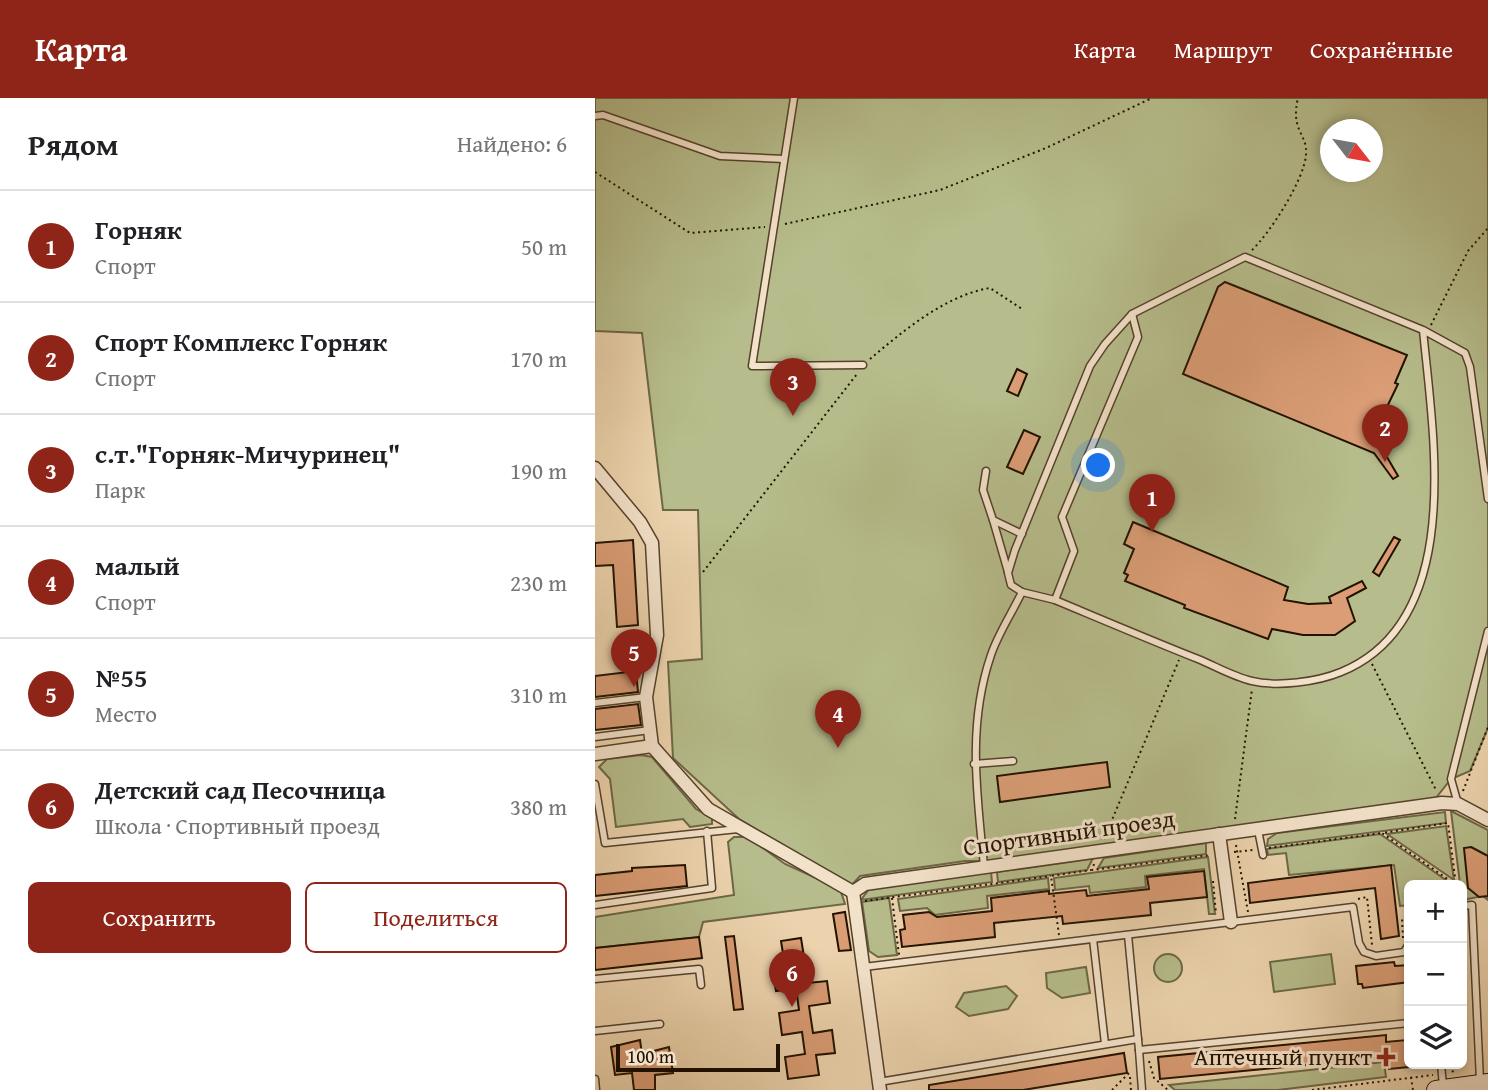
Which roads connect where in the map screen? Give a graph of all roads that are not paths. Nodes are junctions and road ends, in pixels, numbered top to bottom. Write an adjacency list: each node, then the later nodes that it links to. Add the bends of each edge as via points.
1 (794, 98): 3 (lane)
2 (595, 116): 3 (lane, via 720,156)
3 (784, 159): 6 (lane, via 752,366)
4 (1132, 314): 5 (lane, via 1245,257); 11 (lane, via 1090,366); 14 (lane, via 1138,337 1062,517 1074,551)
5 (1425, 332): 9 (lane, via 1465,353); 14 (lane, via 1435,461 1432,539 1409,606 1394,633 1368,657 1327,678 1253,682)
6 (863, 365)
7 (595, 468): 16 (street, via 652,542 657,635)
8 (986, 471): 10 (lane, via 983,490)
9 (1488, 499)
10 (993, 520): 11 (lane); 12 (lane)
11 (1022, 534): 12 (lane)
12 (1008, 573): 13 (lane, via 1011,585)
13 (1022, 592): 14 (lane); 23 (lane, via 992,652 981,689)
14 (1055, 600)
15 (1488, 631): 25 (lane, via 1451,779)
16 (646, 697): 17 (lane); 18 (street)
17 (595, 703)
18 (650, 730): 19 (lane); 20 (street)
19 (595, 737)
20 (652, 746): 21 (street); 27 (street, via 708,809)
21 (595, 754)
22 (1013, 761): 23 (lane)
23 (974, 765): 32 (lane)
24 (595, 784): 29 (lane, via 605,843)
25 (1458, 804): 26 (street, Спортивный проезд); 28 (street, Спортивный проезд)
26 (1488, 820)
27 (740, 829): 29 (lane); 33 (street)
28 (1258, 830): 30 (street, Спортивный проезд); 31 (lane)
29 (707, 831): 34 (lane, via 712,888)
30 (1219, 834): 32 (street, Спортивный проезд); 36 (street)
31 (1262, 852)
32 (984, 866): 33 (street, Спортивный проезд, via 865,884)
33 (855, 897): 40 (street)
34 (595, 905)
35 (1467, 906): 52 (lane, via 1472,905)
36 (1231, 922): 37 (lane); 39 (lane, via 1353,907 1364,952 1376,956)
37 (1128, 935): 38 (lane); 46 (lane)
38 (1093, 939): 40 (lane); 47 (lane)
39 (1404, 952)
40 (864, 967): 51 (street)
41 (595, 979): 42 (lane, via 699,968)
42 (701, 985)
43 (660, 1024): 45 (lane)
44 (1404, 1024): 48 (lane)
45 (595, 1031)
46 (1137, 1039): 47 (lane); 48 (lane)
47 (1105, 1044): 51 (lane)
48 (1139, 1050): 54 (lane)
49 (595, 1079): 53 (lane)
50 (1436, 1085): 52 (main road)
51 (879, 1086)
52 (1483, 1086)
53 (596, 1090)
54 (1142, 1090)

